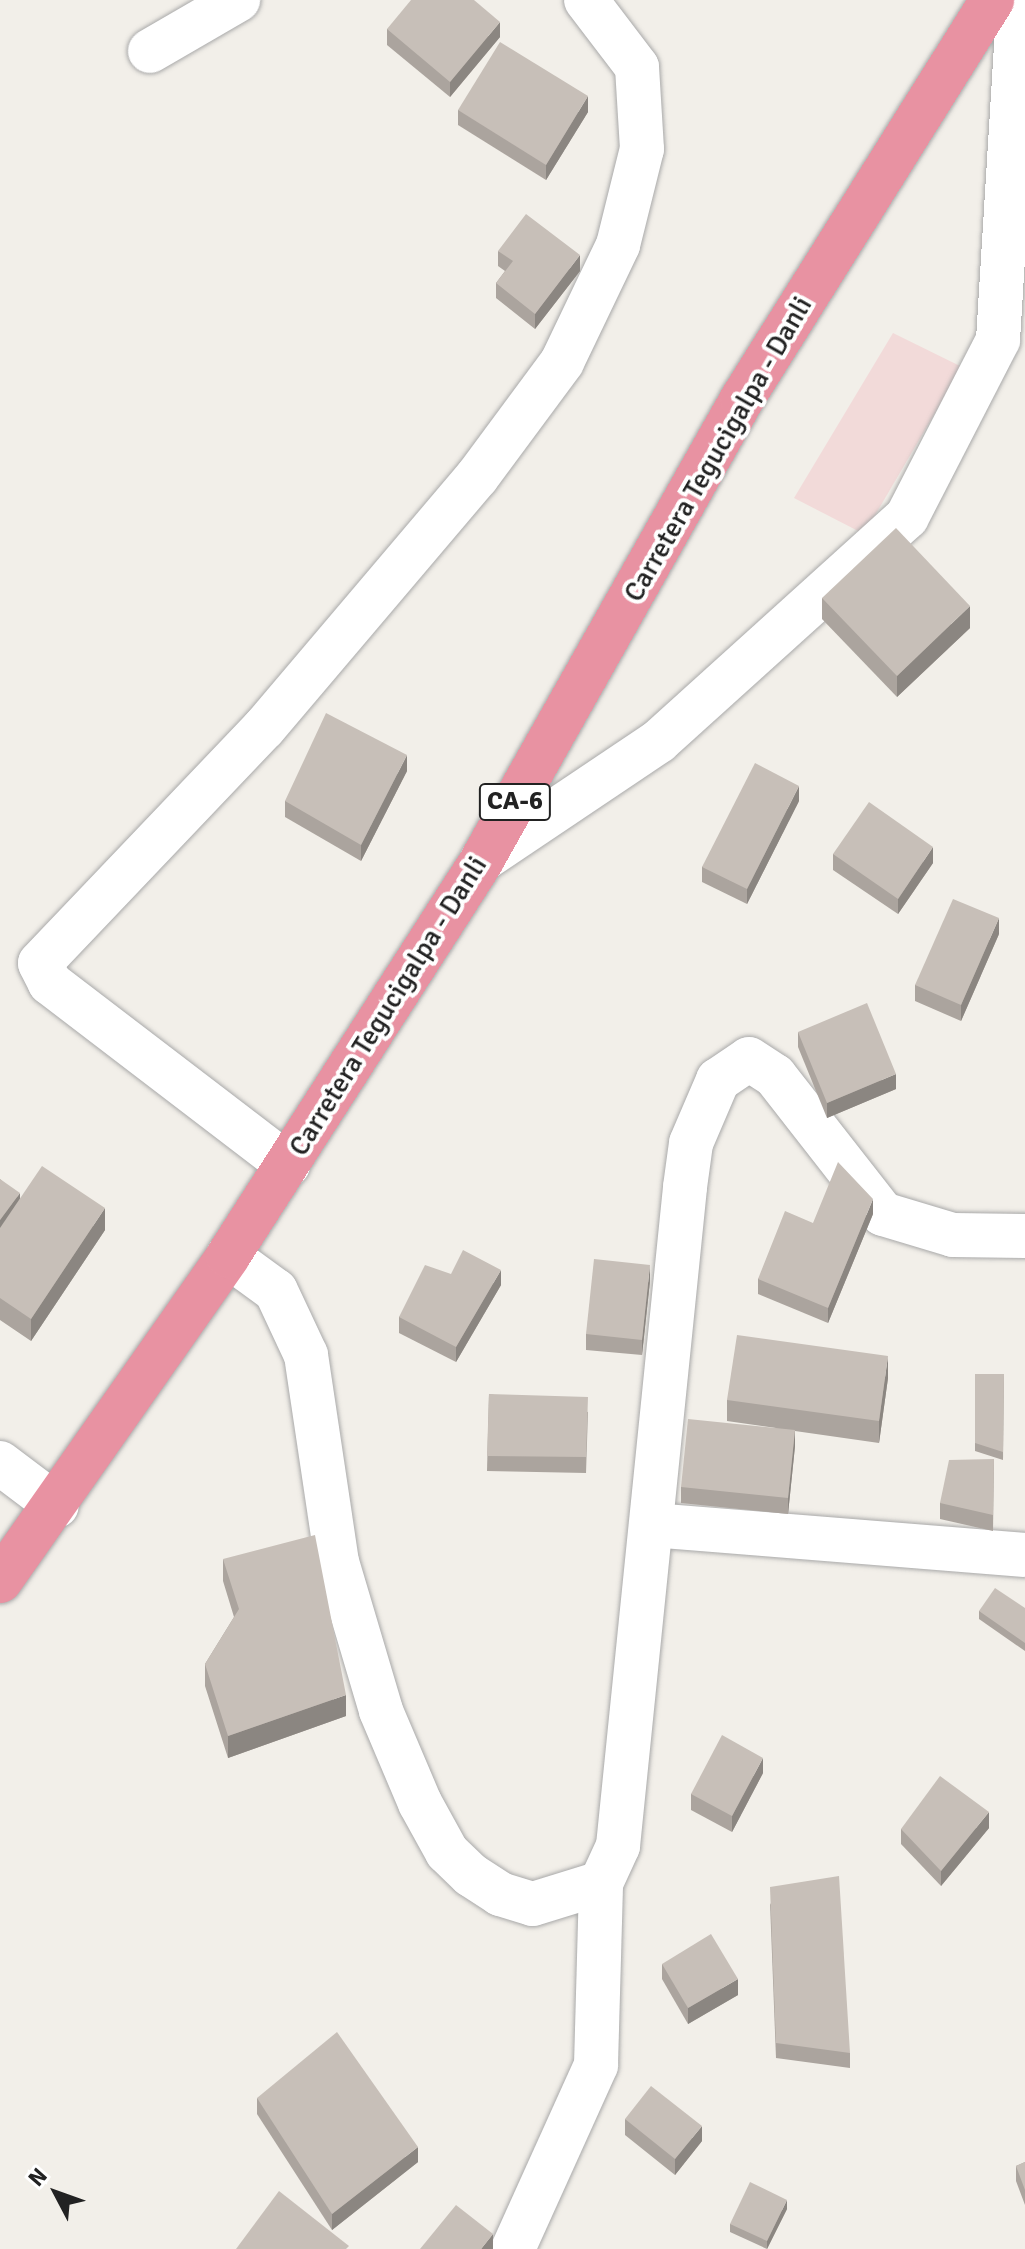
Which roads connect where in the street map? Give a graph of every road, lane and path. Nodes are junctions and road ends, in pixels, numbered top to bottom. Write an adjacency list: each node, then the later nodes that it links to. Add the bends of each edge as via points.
1 (238, 0): 5 (street)
2 (586, 0): 7 (street, via 637,67 642,149 618,245 562,362 477,477 264,728 40,963 50,983)
3 (992, 0): 6 (highway, Carretera Tegucigalpa - Danli / CA-6, via 742,399)
4 (1019, 0): 6 (street, via 998,340 907,517 659,741)
5 (150, 51)
6 (482, 860): 7 (highway, Carretera Tegucigalpa - Danli / CA-6)
7 (288, 1165): 9 (highway, Carretera Tegucigalpa - Danli / CA-6)
8 (1025, 1236): 12 (street, via 953,1235 883,1214 775,1076 749,1059 730,1066 704,1105 691,1143)
9 (228, 1256): 11 (highway, Carretera Tegucigalpa - Danli / CA-6); 15 (street, via 276,1291 306,1355 337,1562 381,1711 447,1852 500,1894 533,1904)
10 (0, 1463): 11 (street)
11 (57, 1506): 14 (highway, Carretera Tegucigalpa - Danli / CA-6)
12 (652, 1525): 13 (street); 15 (street, via 618,1846)
13 (1025, 1555)
14 (0, 1581)
15 (601, 1883): 16 (street, via 596,2065)
16 (513, 2249)

